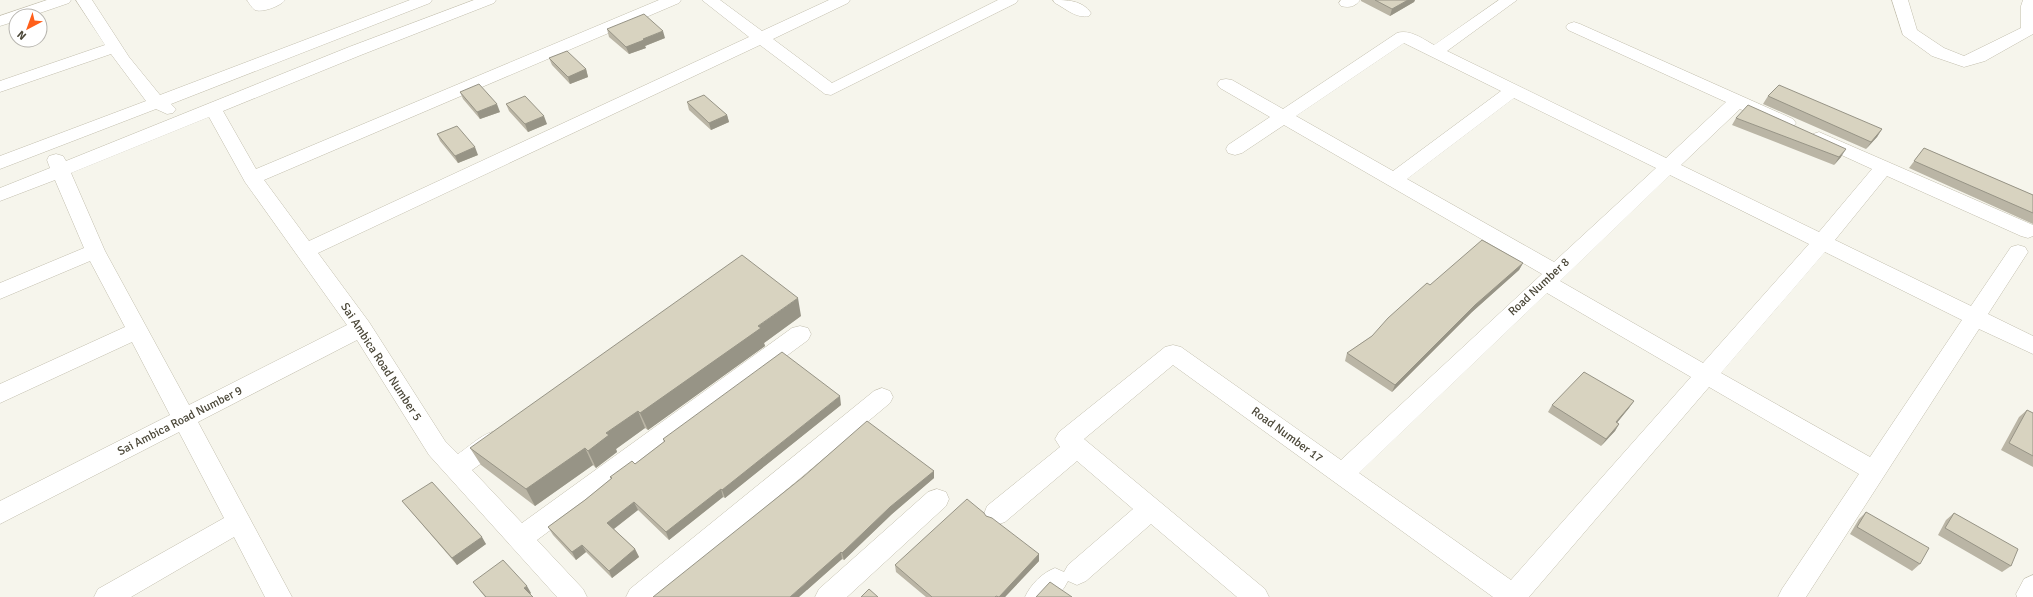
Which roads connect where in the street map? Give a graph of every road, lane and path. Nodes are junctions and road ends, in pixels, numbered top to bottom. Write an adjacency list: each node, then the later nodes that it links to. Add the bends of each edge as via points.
1 (63, 0): 18 (street)
2 (84, 0): 22 (street)
3 (255, 0): 4 (street, via 260,6)
4 (277, 0)
5 (424, 0): 16 (street)
6 (465, 0): 19 (street)
7 (488, 0): 19 (street)
8 (673, 0): 37 (street)
9 (710, 0): 21 (street)
10 (842, 0): 21 (street)
11 (1010, 0): 21 (street, via 831,90)
12 (1061, 0): 17 (street)
13 (1509, 0): 23 (street)
14 (1900, 0): 15 (street, via 1909,32 1938,52 1964,62 1979,57 2029,30)
15 (2031, 0)
16 (396, 5): 19 (street); 28 (street)
17 (1083, 13)
18 (0, 21)
19 (422, 21): 29 (street); 30 (street)
20 (1574, 27): 27 (street)
21 (761, 38): 44 (street)
22 (114, 47): 25 (street); 28 (street)
23 (1436, 52): 26 (street); 31 (street, via 1403,36)
24 (1226, 84): 31 (street)
25 (0, 87)
26 (1513, 90): 35 (street); 38 (street)
27 (1738, 101): 35 (street, Road Number 8); 36 (street)
28 (157, 103): 30 (street, via 163,108); 33 (street)
29 (213, 109): 30 (street); 37 (street, Sai Ambica Road Number 5)
30 (184, 115): 34 (street)
31 (1284, 117): 32 (street); 38 (street)
32 (1235, 149)
33 (0, 163)
34 (59, 165): 39 (street); 40 (street); 43 (street)
35 (1667, 166): 42 (street); 46 (street, Road Number 8)
36 (1884, 167): 41 (street); 42 (street)
37 (252, 178): 44 (street, Sai Ambica Road Number 5)
38 (1394, 180): 46 (street)
39 (0, 182)
40 (0, 195)
41 (2028, 231)
42 (1822, 242): 48 (street); 53 (street)
43 (95, 251): 47 (street); 50 (street)
44 (305, 251): 49 (street, Sai Ambica Road Number 5)
45 (2018, 252): 48 (street)
46 (1549, 277): 53 (street); 61 (street, Road Number 8)
47 (0, 292)
48 (1975, 317): 52 (street); 60 (street)
49 (361, 328): 56 (street, Sai Ambica Road Number 9); 59 (street, Sai Ambica Road Number 5, via 437,448)
50 (138, 330): 54 (street); 56 (street)
51 (800, 334): 67 (street)
52 (2033, 346)
53 (1706, 375): 60 (street); 75 (street)
54 (0, 394)
55 (882, 398): 72 (street)
56 (185, 418): 64 (street, Sai Ambica Road Number 9); 66 (street)
57 (514, 428): 59 (street)
58 (1072, 443): 61 (street, Road Number 17, via 1173,353); 63 (street); 65 (street)
59 (456, 468): 67 (street, Sai Ambica Road Number 5)
60 (1874, 471): 76 (street)
61 (1342, 474): 75 (street, Road Number 17)
62 (937, 499): 73 (street)
63 (1151, 509): 68 (street); 74 (street)
64 (0, 513)
65 (996, 514)
66 (239, 522): 69 (street); 70 (street)
67 (520, 538): 71 (street, Sai Ambica Road Number 5)
68 (1057, 583)
69 (107, 597)
70 (279, 597)
71 (574, 597)
72 (638, 597)
73 (828, 597)
74 (1256, 597)
75 (1513, 597)
76 (1791, 597)

